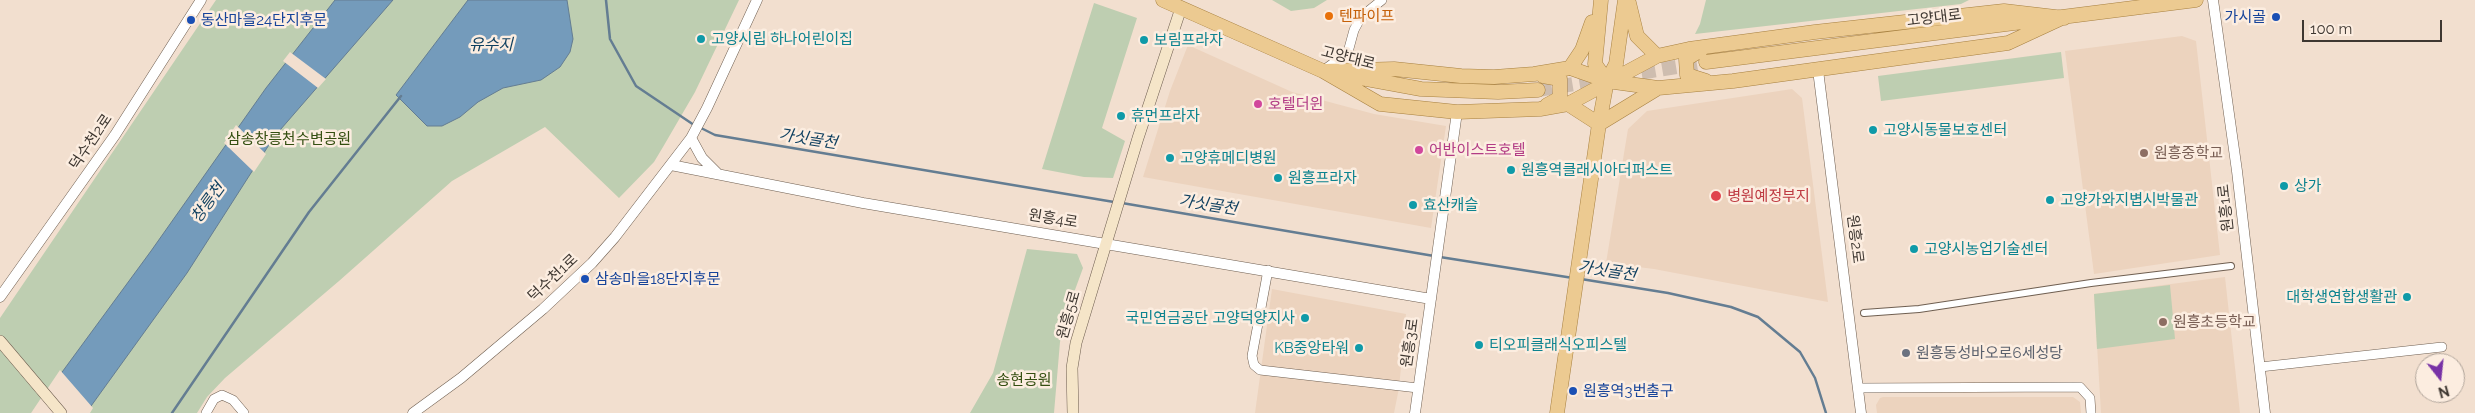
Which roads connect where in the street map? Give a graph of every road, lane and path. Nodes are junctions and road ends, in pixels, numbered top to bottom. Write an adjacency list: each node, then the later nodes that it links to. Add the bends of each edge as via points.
1 (201, 0): 33 (street, 덕수천2로, via 115,135)
2 (757, 0): 27 (street, 덕수천1로)
3 (1163, 0): 10 (main road, 고양대로)
4 (1382, 0): 16 (street, via 1361,17 1348,52)
5 (1600, 0): 15 (main road, via 1588,37); 19 (main road, via 1595,64)
6 (1627, 0): 13 (main road, via 1637,36); 19 (main road, via 1616,64)
7 (2196, 0): 9 (main road, 고양대로)
8 (2213, 0): 38 (street, 원흥1로)
9 (2174, 1): 11 (main road, 고양대로)
10 (1181, 8): 16 (main road, 고양대로); 30 (main road, 원흥5로)
11 (2064, 18): 12 (main road, via 2004,11); 14 (main road, 고양대로); 17 (main road, via 2008,43)
12 (1708, 46): 13 (main road); 20 (main road, via 1686,59 1688,75)
13 (1657, 56): 19 (main road)
14 (1706, 62)
15 (1570, 68): 18 (main road); 19 (main road)
16 (1323, 70): 18 (main road, via 1394,69 1461,76); 22 (main road, 고양대로, via 1430,90); 25 (main road, via 1380,104)
17 (1818, 70): 20 (main road); 40 (street, 원흥2로)
18 (1534, 74): 24 (main road, via 1560,79 1560,98)
19 (1606, 81): 21 (main road); 23 (main road); 26 (main road)
20 (1712, 83): 21 (main road)
21 (1658, 88): 26 (main road)
22 (1538, 90)
23 (1568, 104): 24 (main road); 26 (main road)
24 (1540, 108): 25 (main road)
25 (1457, 112): 34 (street, 원흥3로)
26 (1599, 124): 47 (main road)
27 (690, 139): 28 (street, 덕수천1로); 29 (street)
28 (671, 166): 29 (street, 원흥4로); 44 (street, 덕수천1로, via 592,263 469,372)
29 (719, 174): 30 (street, 원흥4로, via 863,203)
30 (1107, 243): 32 (street, 원흥4로); 45 (main road, 원흥5로, via 1076,343 1072,368)
31 (2231, 266): 35 (street, via 1919,309)
32 (1268, 270): 34 (street, 원흥4로); 39 (street, via 1252,356 1254,365 1260,370)
33 (0, 296)
34 (1431, 299): 39 (street, 원흥3로)
35 (1864, 313)
36 (1, 342): 41 (main road)
37 (2442, 347): 38 (street)
38 (2260, 367): 50 (street, 원흥1로)
39 (1418, 388): 46 (street, 원흥3로)
40 (1858, 388): 48 (street, 원흥2로); 49 (street, via 2080,387 2090,398)
41 (61, 413)
42 (206, 413): 43 (street, via 214,399 222,395 233,400)
43 (244, 413)
44 (413, 413)
45 (1073, 413)
46 (1415, 413)
47 (1557, 413)
48 (1861, 413)
49 (2091, 413)
50 (2265, 413)

